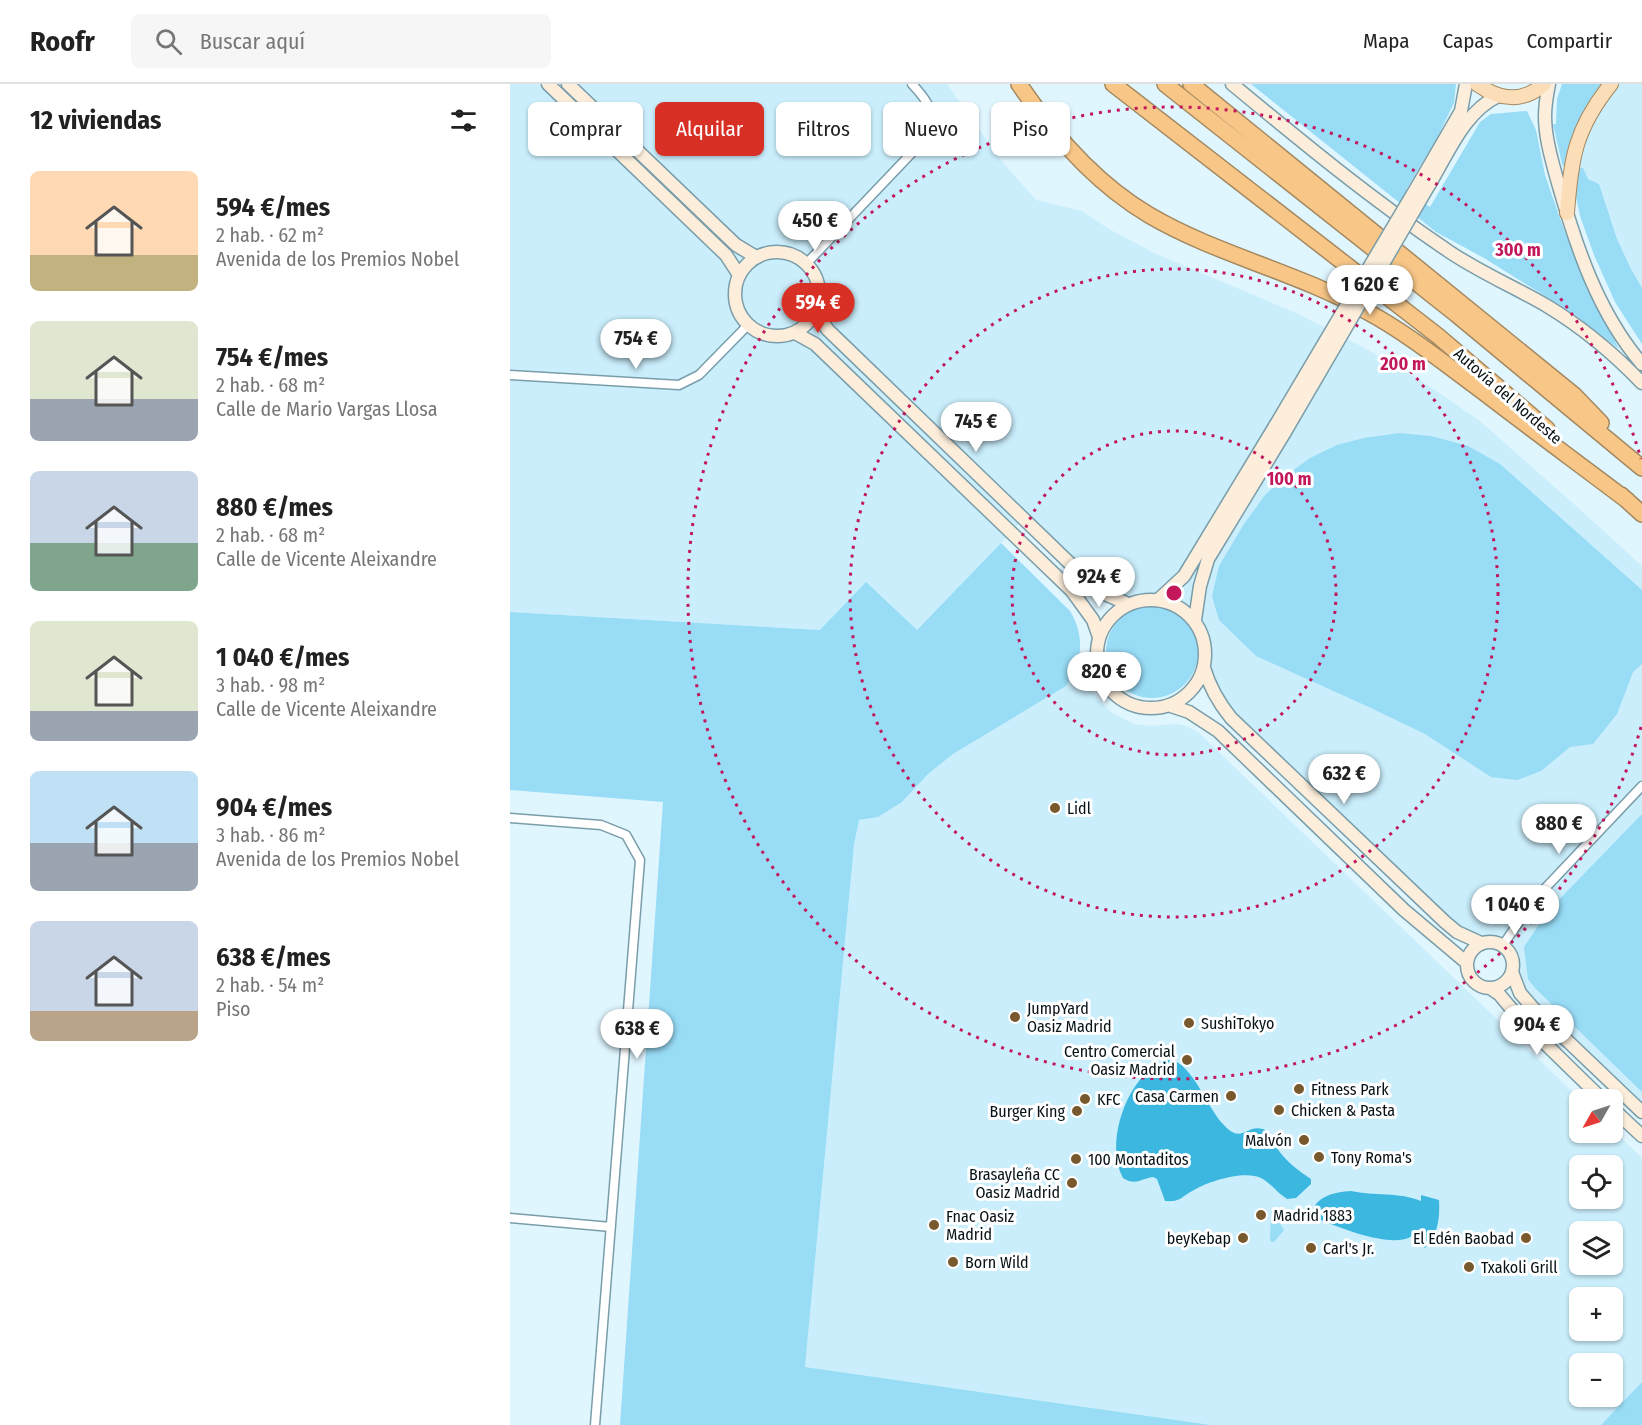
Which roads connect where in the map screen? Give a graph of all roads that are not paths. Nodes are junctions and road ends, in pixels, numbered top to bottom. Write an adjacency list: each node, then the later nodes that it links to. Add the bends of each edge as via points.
1 (548, 84): 19 (street, via 726,255)
2 (568, 84): 17 (street, via 736,245)
3 (912, 84): 18 (street, via 930,111 926,138)
4 (1019, 84): 28 (highway, via 1071,152 1105,184 1149,215 1367,311 1427,350)
5 (1113, 84): 28 (highway, Autovía del Nordeste, via 1437,336)
6 (1165, 84): 27 (highway, Autovía del Nordeste, via 1456,314)
7 (1191, 84): 27 (highway, via 1574,395)
8 (1232, 84): 25 (street, via 1368,194 1446,250 1549,307 1624,364)
9 (1466, 84): 15 (street, via 1461,111)
10 (1477, 84): 14 (main road)
11 (1544, 84): 14 (main road, via 1528,94)
12 (1550, 84): 16 (street, via 1545,116 1548,147)
13 (1611, 84): 16 (main road, via 1582,129 1574,150)
14 (1498, 96): 15 (street, via 1470,116)
15 (1425, 183): 26 (street, bridge)
16 (1567, 213): 23 (street, via 1604,307)
17 (756, 257): 18 (street, via 782,253); 19 (street)
18 (806, 264): 20 (street, via 818,286)
19 (739, 275): 21 (street, via 735,302)
20 (815, 311): 22 (street); 31 (street, via 828,330 1085,578 1105,594)
21 (748, 325): 22 (street, via 770,336); 24 (street, via 699,375 679,385)
22 (795, 333): 33 (street, via 815,344 1072,591 1093,620)
23 (1642, 364)
24 (510, 375)
25 (1642, 384)
26 (1280, 429): 30 (street, via 1184,576); 32 (street, via 1208,559)
27 (1642, 468)
28 (1628, 501): 29 (highway, Autovía del Nordeste)
29 (1642, 514)
30 (1158, 600): 31 (street); 32 (street, via 1179,606)
31 (1128, 604): 33 (street, via 1111,618)
32 (1195, 620): 34 (street, via 1206,651)
33 (1099, 637): 35 (street, via 1101,677 1119,697 1130,705 1150,709)
34 (1204, 668): 35 (street, via 1186,697); 38 (street, via 1209,686 1231,718 1444,922)
35 (1171, 706): 40 (street, via 1189,712 1218,731 1404,910)
36 (1642, 786): 39 (street, via 1534,900)
37 (510, 818): 48 (street, via 601,825 626,835 640,860)
38 (1480, 943): 39 (street); 40 (street)
39 (1503, 945): 41 (street, via 1513,958)
40 (1467, 963): 42 (street, via 1472,980)
41 (1512, 972): 42 (street, via 1508,980); 44 (street, via 1520,993 1533,1008)
42 (1490, 988): 43 (street)
43 (1592, 1089)
44 (1642, 1112)
45 (1623, 1118): 46 (street)
46 (1642, 1136)
47 (510, 1218): 48 (street)
48 (611, 1227): 49 (street)
49 (595, 1425)

